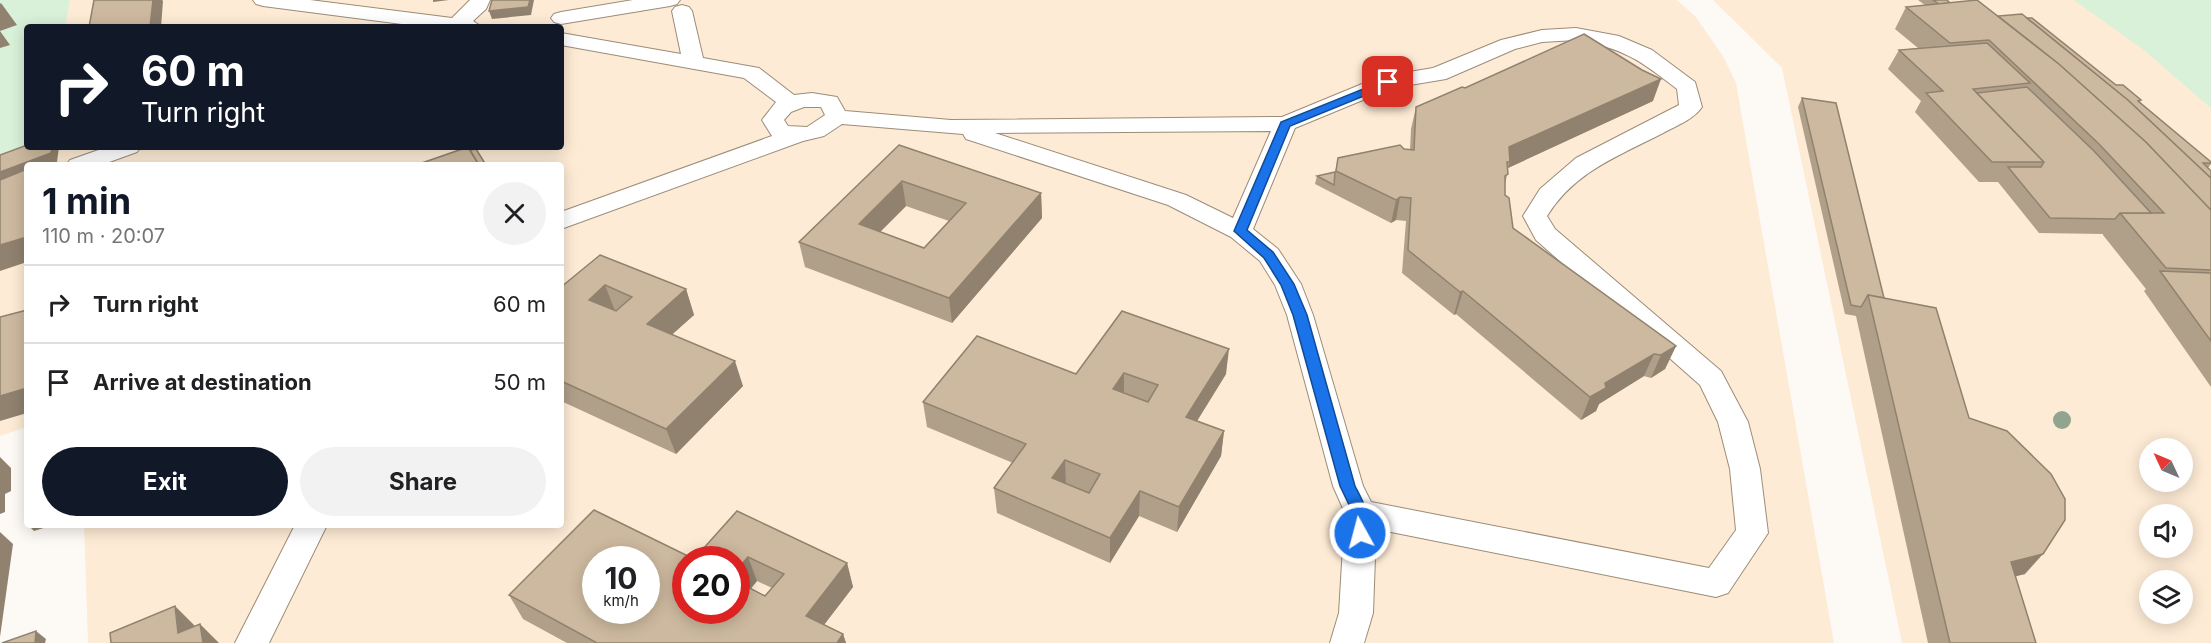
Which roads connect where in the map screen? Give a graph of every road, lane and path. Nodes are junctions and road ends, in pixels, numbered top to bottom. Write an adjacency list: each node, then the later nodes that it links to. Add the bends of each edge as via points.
1 (262, 0): 5 (lane)
2 (480, 0): 6 (lane)
3 (676, 5): 4 (lane); 7 (lane)
4 (560, 14): 7 (lane)
5 (447, 24)
6 (463, 24)
7 (693, 62): 8 (lane, via 751,72)
8 (789, 102): 9 (lane, via 806,98 829,102); 12 (lane, via 773,120 778,131)
9 (837, 117): 11 (lane); 12 (lane, via 821,131)
10 (1286, 124): 11 (lane); 16 (lane); 17 (lane, via 1388,82 1438,74 1508,44 1576,34 1612,40 1645,54 1687,87 1691,107 1603,151 1544,198 1535,216 1545,234 1711,378 1732,422 1745,469 1752,533 1716,583)
11 (951, 127): 16 (lane, via 1177,200)
12 (797, 135): 15 (lane)
13 (120, 150): 14 (lane)
14 (86, 162)
15 (564, 220)
16 (1240, 231): 17 (lane, via 1269,255 1288,284 1348,486)
17 (1360, 513): 20 (lane, via 1356,613)
18 (310, 528): 19 (lane)
19 (252, 643)
20 (1347, 643)

